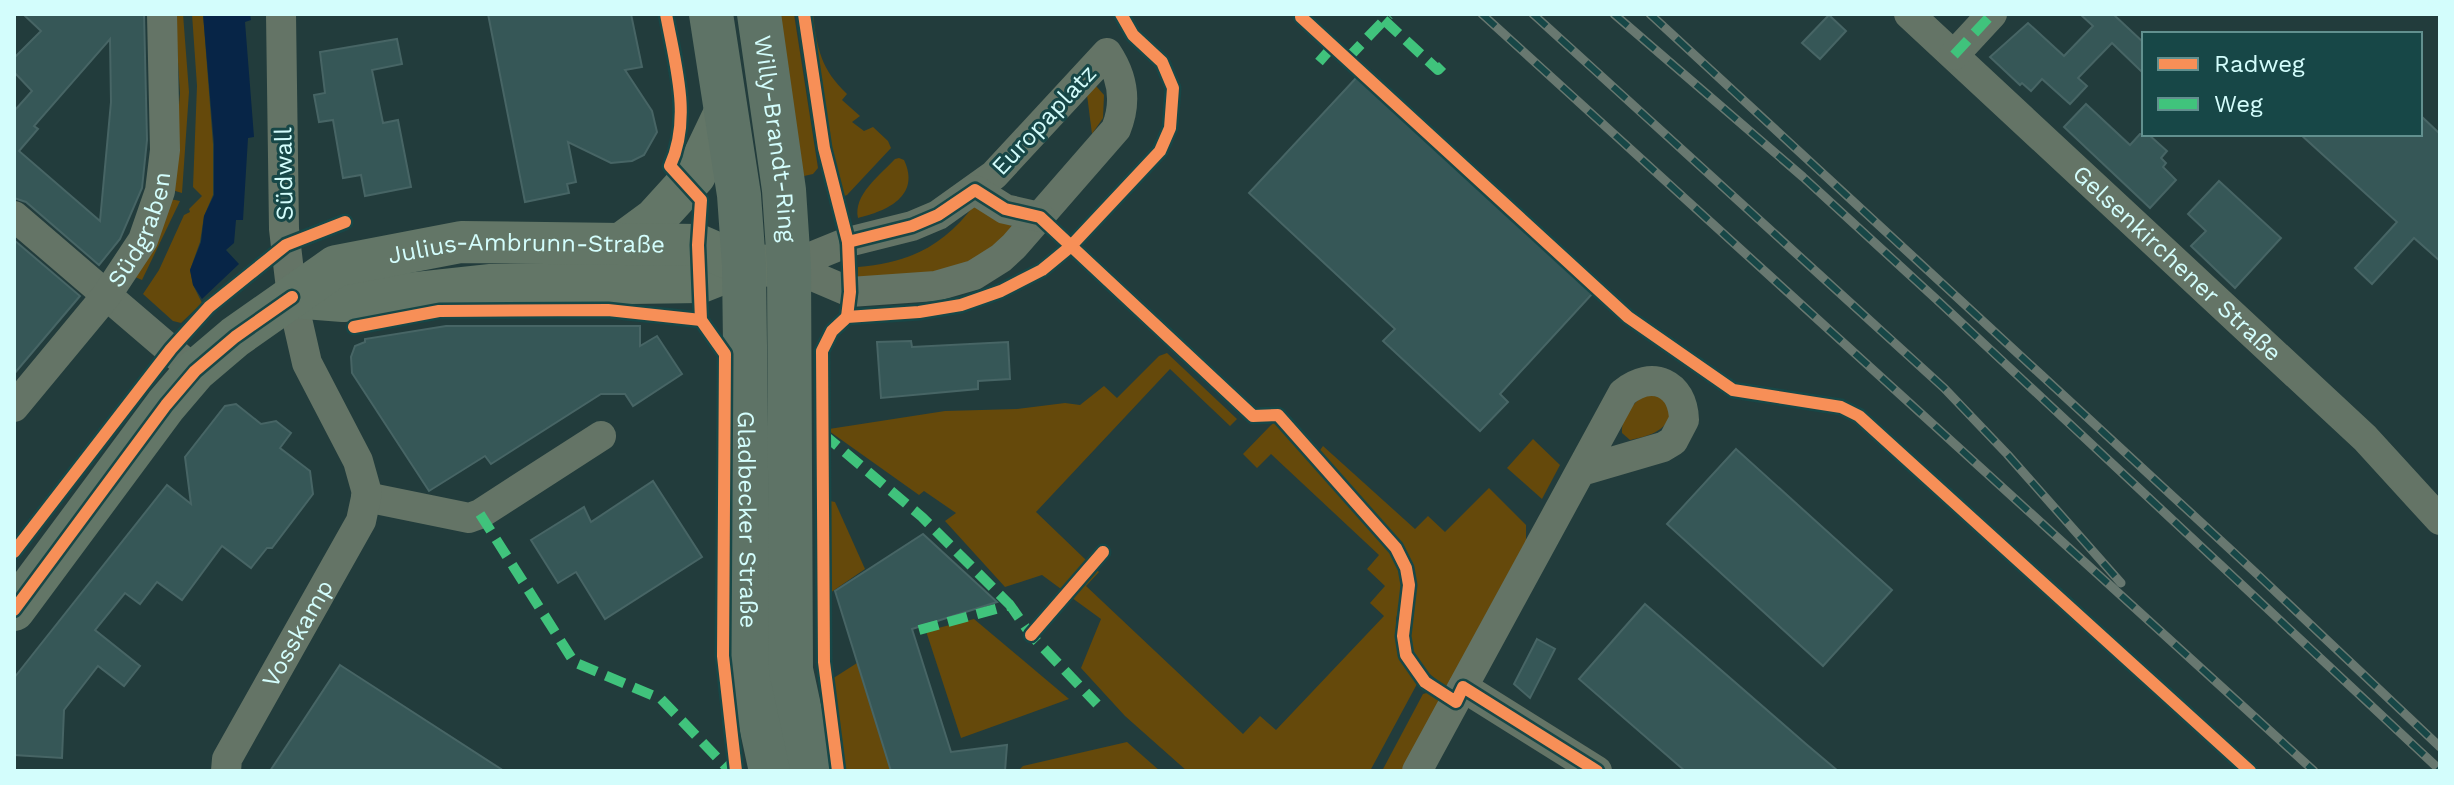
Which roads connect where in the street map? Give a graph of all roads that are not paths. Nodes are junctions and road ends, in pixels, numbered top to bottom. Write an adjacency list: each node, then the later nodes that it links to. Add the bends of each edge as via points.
1 (162, 14): 15 (street, Südgraben, via 165,150 160,191 143,240)
2 (281, 14): 16 (street, Südwall, via 284,229)
3 (711, 14): 8 (main road, Willy-Brandt-Ring)
4 (759, 14): 14 (main road, Willy-Brandt-Ring, via 784,190)
5 (1909, 14): 7 (street, Gelsenkirchener Straße)
6 (1992, 14): 7 (street)
7 (1954, 55): 22 (street, Gelsenkirchener Straße, via 2365,438)
8 (726, 110): 12 (main road, via 695,175 655,219); 13 (main road, Willy-Brandt-Ring)
9 (975, 190): 11 (street, Europaplatz, via 1005,209); 11 (street, Europaplatz, via 1107,53 1121,78 1119,122); 14 (street, Europaplatz, via 912,226 848,242)
10 (14, 216): 15 (street)
11 (1040, 217): 14 (street, Europaplatz, via 986,268 936,286 850,292)
12 (621, 244): 13 (main road, Julius-Ambrunn-Straße, via 698,245); 16 (main road, Julius-Ambrunn-Straße, via 461,242 336,266)
13 (744, 265): 14 (main road); 16 (main road, Julius-Ambrunn-Straße, via 701,282 491,285 343,301); 26 (main road, Gladbecker Straße, via 749,669)
14 (789, 266): 27 (main road, Gladbecker Straße, via 791,670)
15 (106, 296): 17 (street); 18 (street, Südgraben)
16 (292, 297): 17 (main road); 21 (street, via 307,363 358,461)
17 (195, 371): 23 (main road)
18 (14, 407)
19 (601, 436): 21 (street, via 469,518)
20 (1581, 471): 24 (street)
21 (366, 497): 25 (street, Vosskamp, via 361,521 227,759)
22 (2440, 520)
23 (14, 610)
24 (1463, 687): 28 (street); 29 (street)
25 (226, 771)
26 (771, 771)
27 (813, 771)
28 (1417, 771)
29 (1597, 771)

